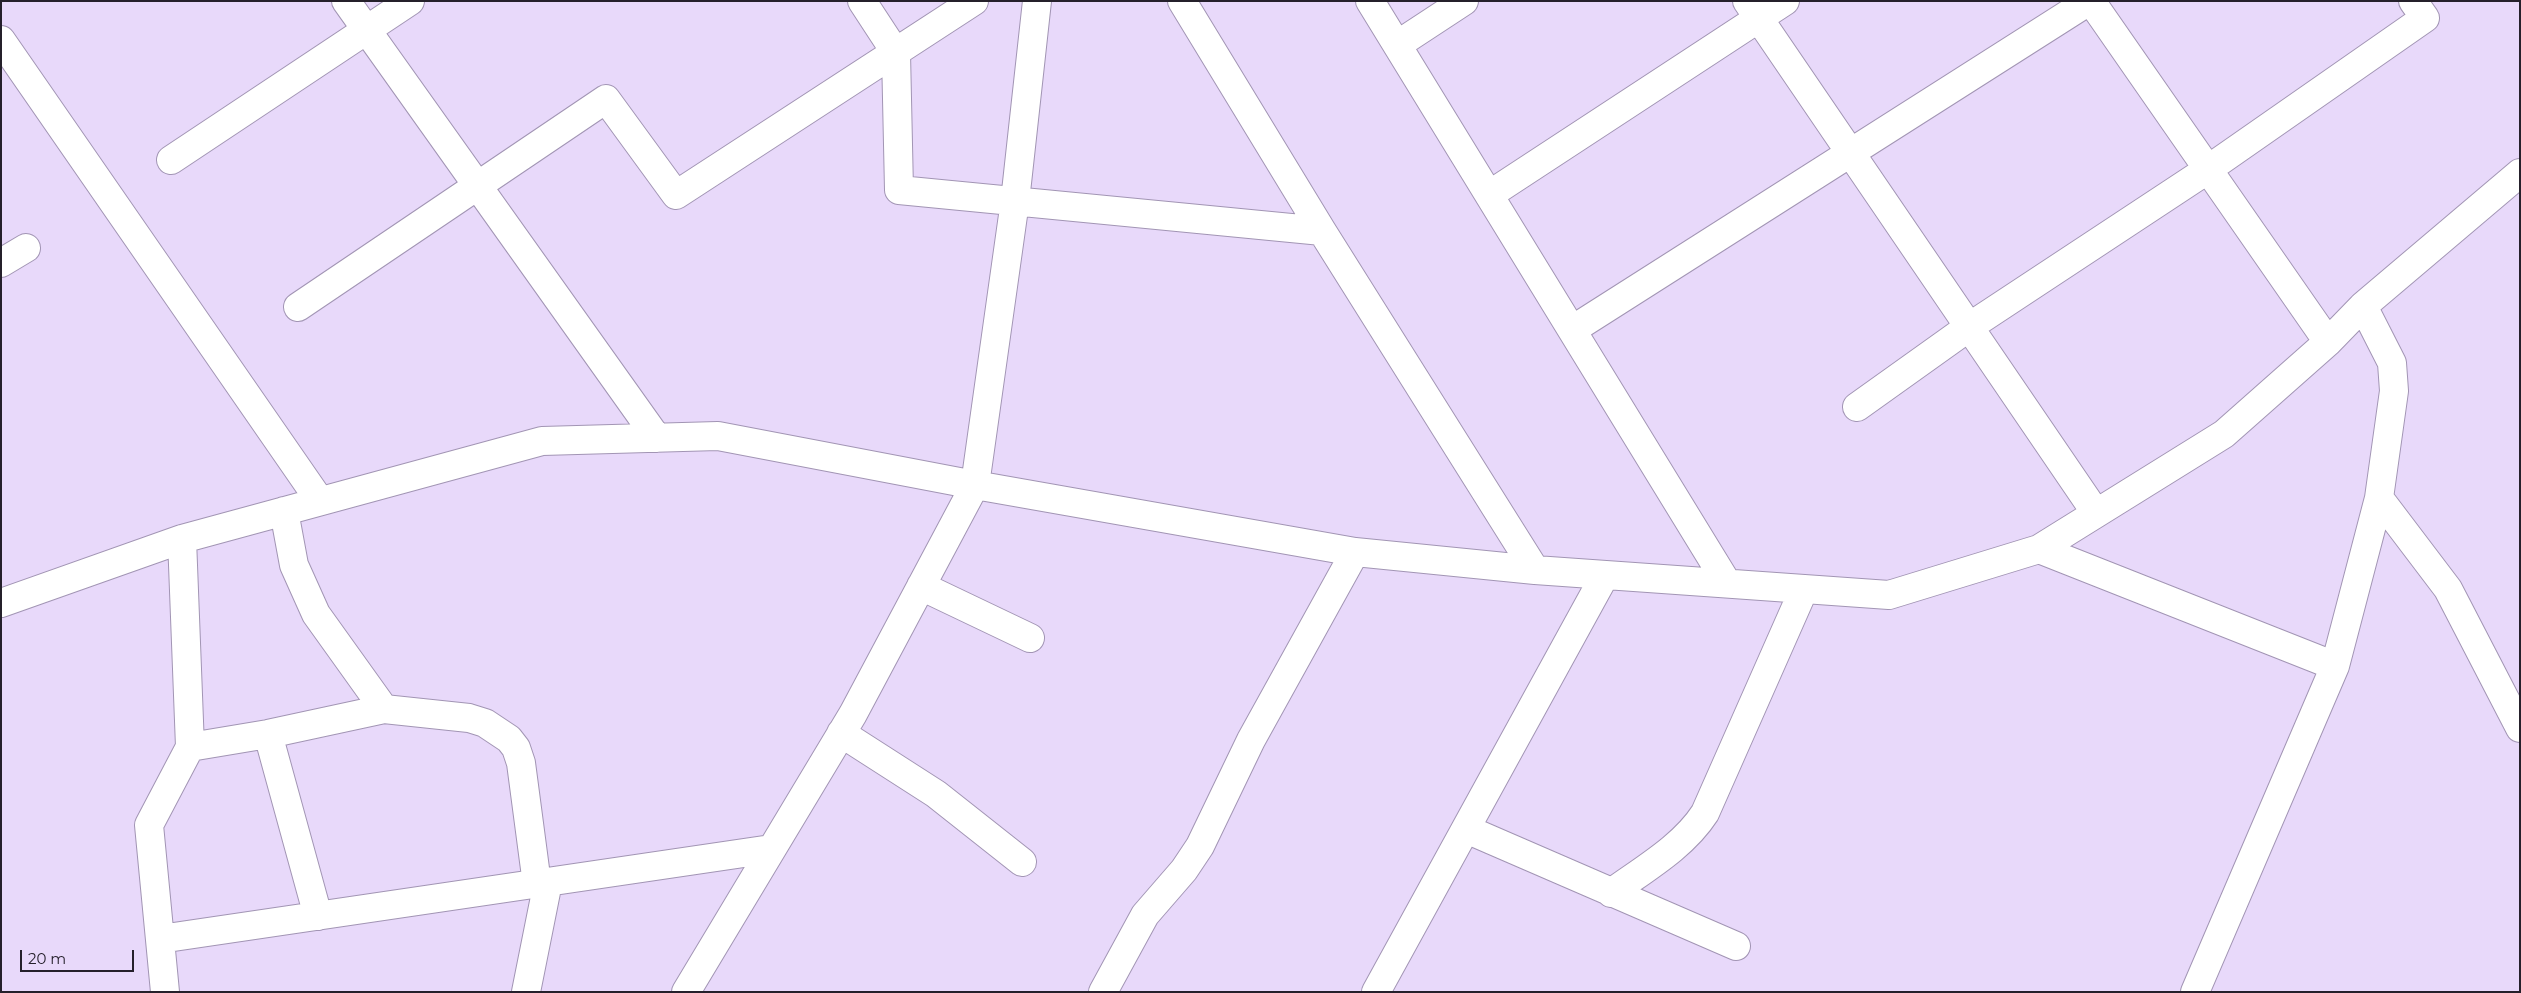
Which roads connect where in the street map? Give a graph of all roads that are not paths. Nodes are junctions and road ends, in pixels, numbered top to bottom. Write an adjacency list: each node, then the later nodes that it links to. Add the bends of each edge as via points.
1 (346, 1): 13 (street)
2 (410, 1): 13 (street)
3 (862, 1): 16 (street)
4 (974, 1): 16 (street)
5 (1037, 1): 23 (street)
6 (1182, 1): 24 (street)
7 (1370, 1): 15 (street)
8 (1464, 1): 15 (street)
9 (1785, 1): 12 (street)
10 (2090, 1): 17 (street); 19 (street)
11 (2413, 1): 19 (street, via 2425,18)
12 (1753, 10): 17 (street); 22 (street)
13 (367, 30): 18 (street); 21 (street)
14 (1, 40): 36 (street)
15 (1397, 45): 22 (street)
16 (896, 53): 21 (street, via 676,195 606,99); 23 (street, via 899,190)
17 (1851, 152): 29 (street); 30 (street)
18 (171, 160)
19 (2207, 170): 29 (street); 31 (street)
20 (2520, 173): 27 (street)
21 (477, 185): 28 (street); 33 (street)
22 (1489, 195): 30 (street)
23 (1015, 201): 24 (street); 34 (street)
24 (1322, 231): 42 (street)
25 (26, 248): 26 (street)
26 (1, 263)
27 (2363, 306): 31 (street); 35 (street, via 2392,364 2394,391)
28 (298, 307)
29 (1969, 327): 32 (street); 38 (street)
30 (1572, 330): 44 (street)
31 (2328, 342): 38 (street, via 2224,434)
32 (1857, 407)
33 (656, 438): 34 (street, via 718,436); 36 (street, via 542,441)
34 (975, 485): 41 (street); 45 (street)
35 (2380, 498): 49 (street); 51 (street, via 2448,589)
36 (320, 501): 37 (street)
37 (284, 511): 39 (street); 50 (street, via 294,565 316,614)
38 (2096, 513): 40 (street)
39 (182, 539): 47 (street); 54 (street)
40 (2039, 549): 46 (street, via 1889,595); 49 (street)
41 (1355, 552): 42 (street); 66 (street, via 1251,740 1200,846 1145,916)
42 (1535, 570): 43 (street)
43 (1605, 575): 44 (street); 55 (street)
44 (1727, 583): 46 (street)
45 (921, 586): 48 (street); 52 (street)
46 (1804, 589): 59 (street, via 1701,820 1680,842)
47 (1, 603)
48 (1030, 638)
49 (2335, 666): 68 (street)
50 (384, 709): 53 (street); 58 (street, via 469,718 485,723 509,739 521,763)
51 (2520, 728)
52 (841, 733): 56 (street); 57 (street, via 936,794)
53 (268, 734): 54 (street); 60 (street)
54 (190, 747): 61 (street, via 149,825)
55 (1466, 829): 59 (street); 67 (street)
56 (771, 849): 58 (street); 65 (street)
57 (1022, 862)
58 (542, 883): 60 (street); 64 (street)
59 (1612, 892): 62 (street)
60 (318, 916): 61 (street)
61 (160, 939): 63 (street)
62 (1736, 946)
63 (165, 992)
64 (526, 992)
65 (686, 992)
66 (1103, 992)
67 (1376, 992)
68 (2195, 992)

